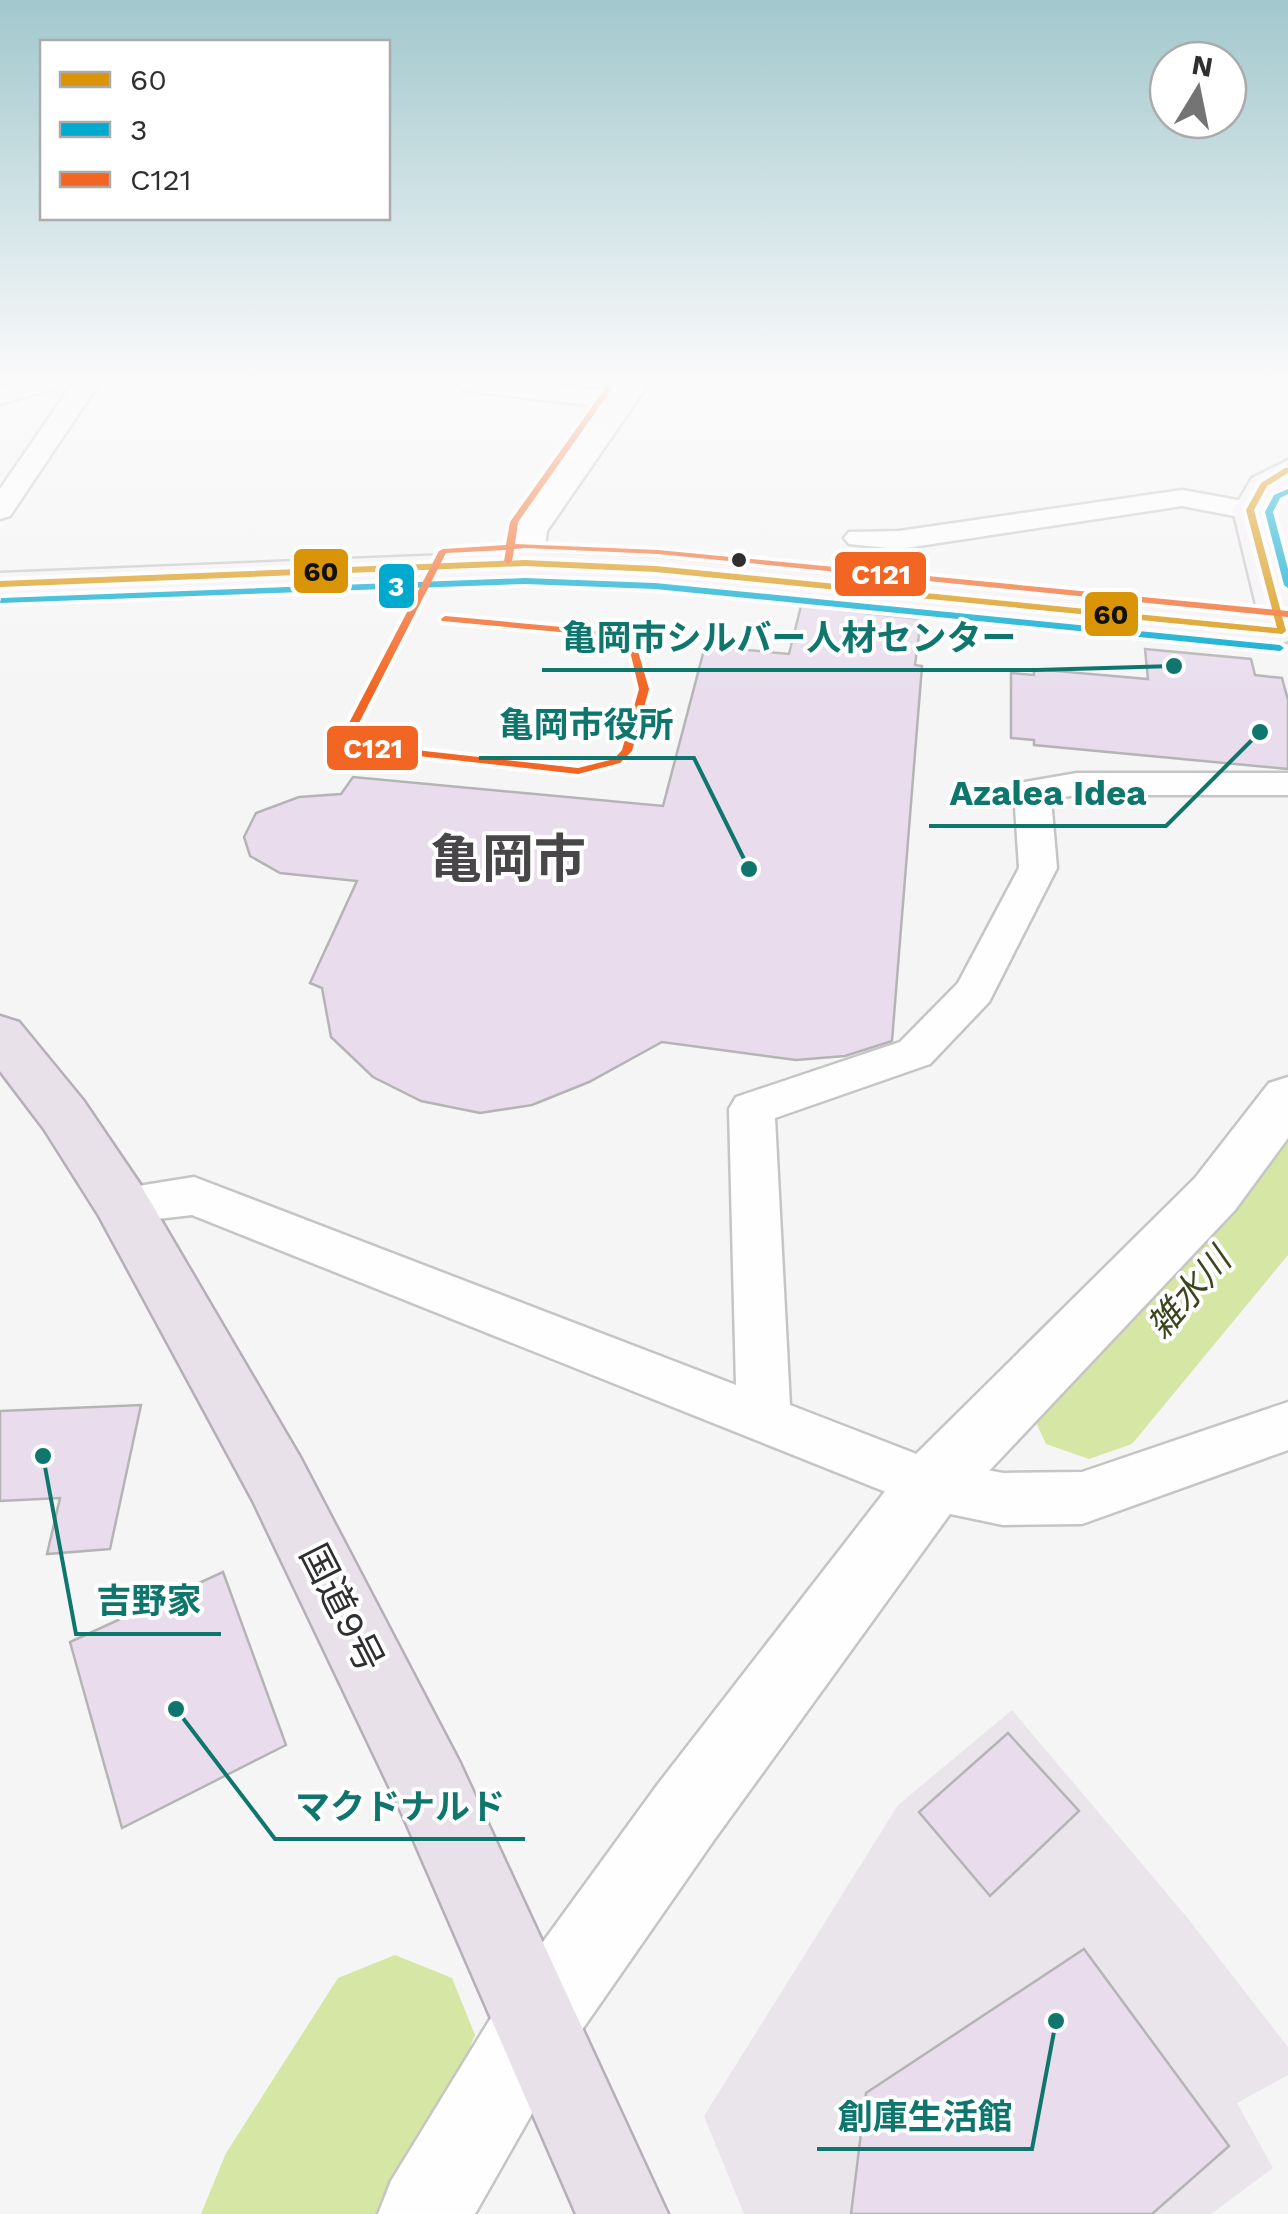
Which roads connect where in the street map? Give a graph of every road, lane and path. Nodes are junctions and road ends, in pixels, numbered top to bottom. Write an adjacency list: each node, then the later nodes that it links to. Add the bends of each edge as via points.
1 (16, 486): 4 (street)
2 (561, 486): 7 (street, via 528,532)
3 (1263, 486): 5 (main road)
4 (0, 510)
5 (1250, 510): 6 (street, via 1182,498 899,540); 9 (main road)
6 (859, 538)
7 (526, 562): 8 (main road); 9 (main road, via 656,569)
8 (0, 584)
9 (1286, 635)
10 (1288, 784): 14 (street, via 1032,790 1038,868 974,992 915,1053 752,1109)
11 (7, 1053): 13 (highway, 国道9号)
12 (1288, 1097): 16 (street, via 1215,1194)
13 (124, 1204): 14 (street, via 194,1196); 17 (highway, 国道9号, via 365,1652)
14 (764, 1418): 16 (street)
15 (1288, 1426): 16 (street, via 1082,1498 1003,1499)
16 (931, 1484): 17 (street)
17 (538, 2020): 18 (street); 19 (highway, 国道9号)
18 (424, 2214)
19 (622, 2214)

